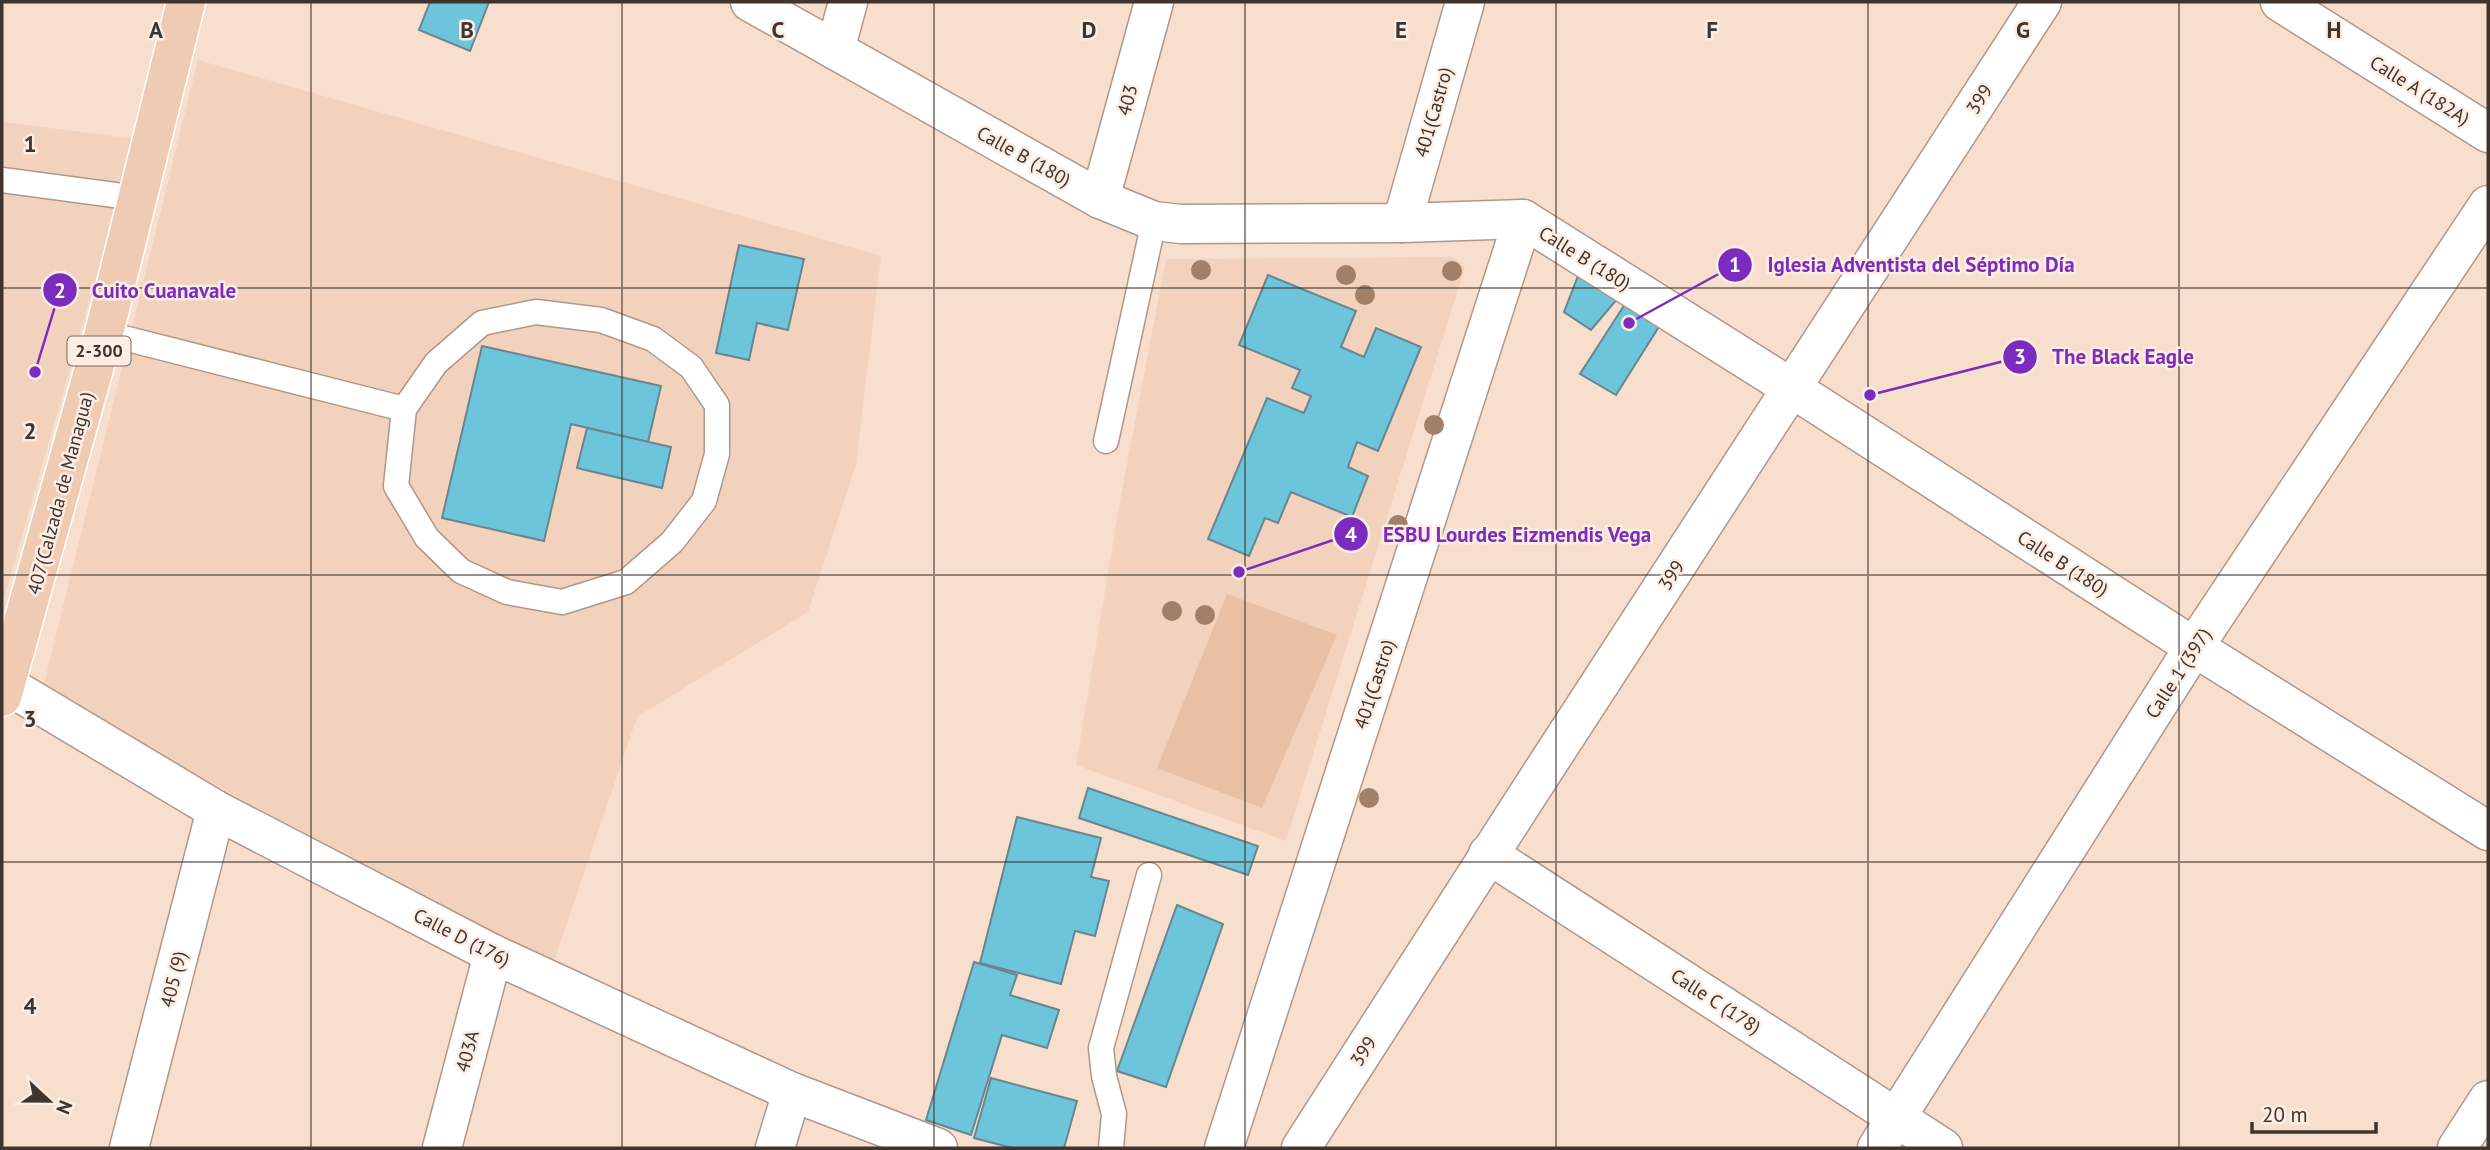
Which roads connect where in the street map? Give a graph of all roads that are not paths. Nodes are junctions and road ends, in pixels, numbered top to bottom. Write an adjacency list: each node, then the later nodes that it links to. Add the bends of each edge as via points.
1 (186, 2): 11 (main road, 407(Calzada de Managua) / 2-300)
2 (750, 2): 8 (street, Calle B (180))
3 (848, 2): 8 (street)
4 (1154, 2): 12 (street, 403)
5 (1465, 2): 16 (street, 401(Castro))
6 (2042, 2): 18 (street, 399)
7 (2280, 2): 9 (street, Calle A (182A))
8 (835, 50): 12 (street, Calle B (180))
9 (2488, 133)
10 (2, 180): 11 (lane)
11 (137, 198): 17 (main road, 407(Calzada de Managua) / 2-300)
12 (1100, 199): 15 (street, Calle B (180))
13 (2488, 205): 21 (street, Calle 1 (397))
14 (1523, 219): 16 (street, Calle B (180)); 18 (street, Calle B (180)); 36 (street, 401(Castro))
15 (1154, 221): 16 (street, Calle B (180)); 20 (lane)
16 (1402, 223)
17 (104, 333): 19 (lane); 22 (main road, 407(Calzada de Managua) / 2-300)
18 (1793, 389): 21 (street, Calle B (180)); 25 (street, 399)
19 (404, 408): 19 (lane, via 396,486 427,538 461,571 507,592 562,602 626,582 672,542 704,501 717,454 716,405 691,367 653,339 601,320 536,312 482,323 436,363)
20 (1106, 441)
21 (2193, 647): 24 (street, Calle B (180)); 30 (street, Calle 1 (397))
22 (4, 691): 23 (street, Calle D (176))
23 (216, 810): 27 (street, Calle D (176)); 31 (street, 405 (9))
24 (2488, 831)
25 (1488, 854): 30 (street, Calle C (178)); 37 (street, 399)
26 (1149, 875): 35 (lane, via 1101,1048 1114,1114)
27 (493, 954): 28 (street, Calle D (176)); 32 (street, 403A)
28 (792, 1092): 33 (street); 34 (street, Calle D (176))
29 (2488, 1100): 39 (street)
30 (1887, 1133): 38 (street, Calle C (178))
31 (129, 1148)
32 (442, 1148)
33 (775, 1148)
34 (938, 1148)
35 (1111, 1148)
36 (1224, 1148)
37 (1301, 1148)
38 (1943, 1148)
39 (2457, 1148)

